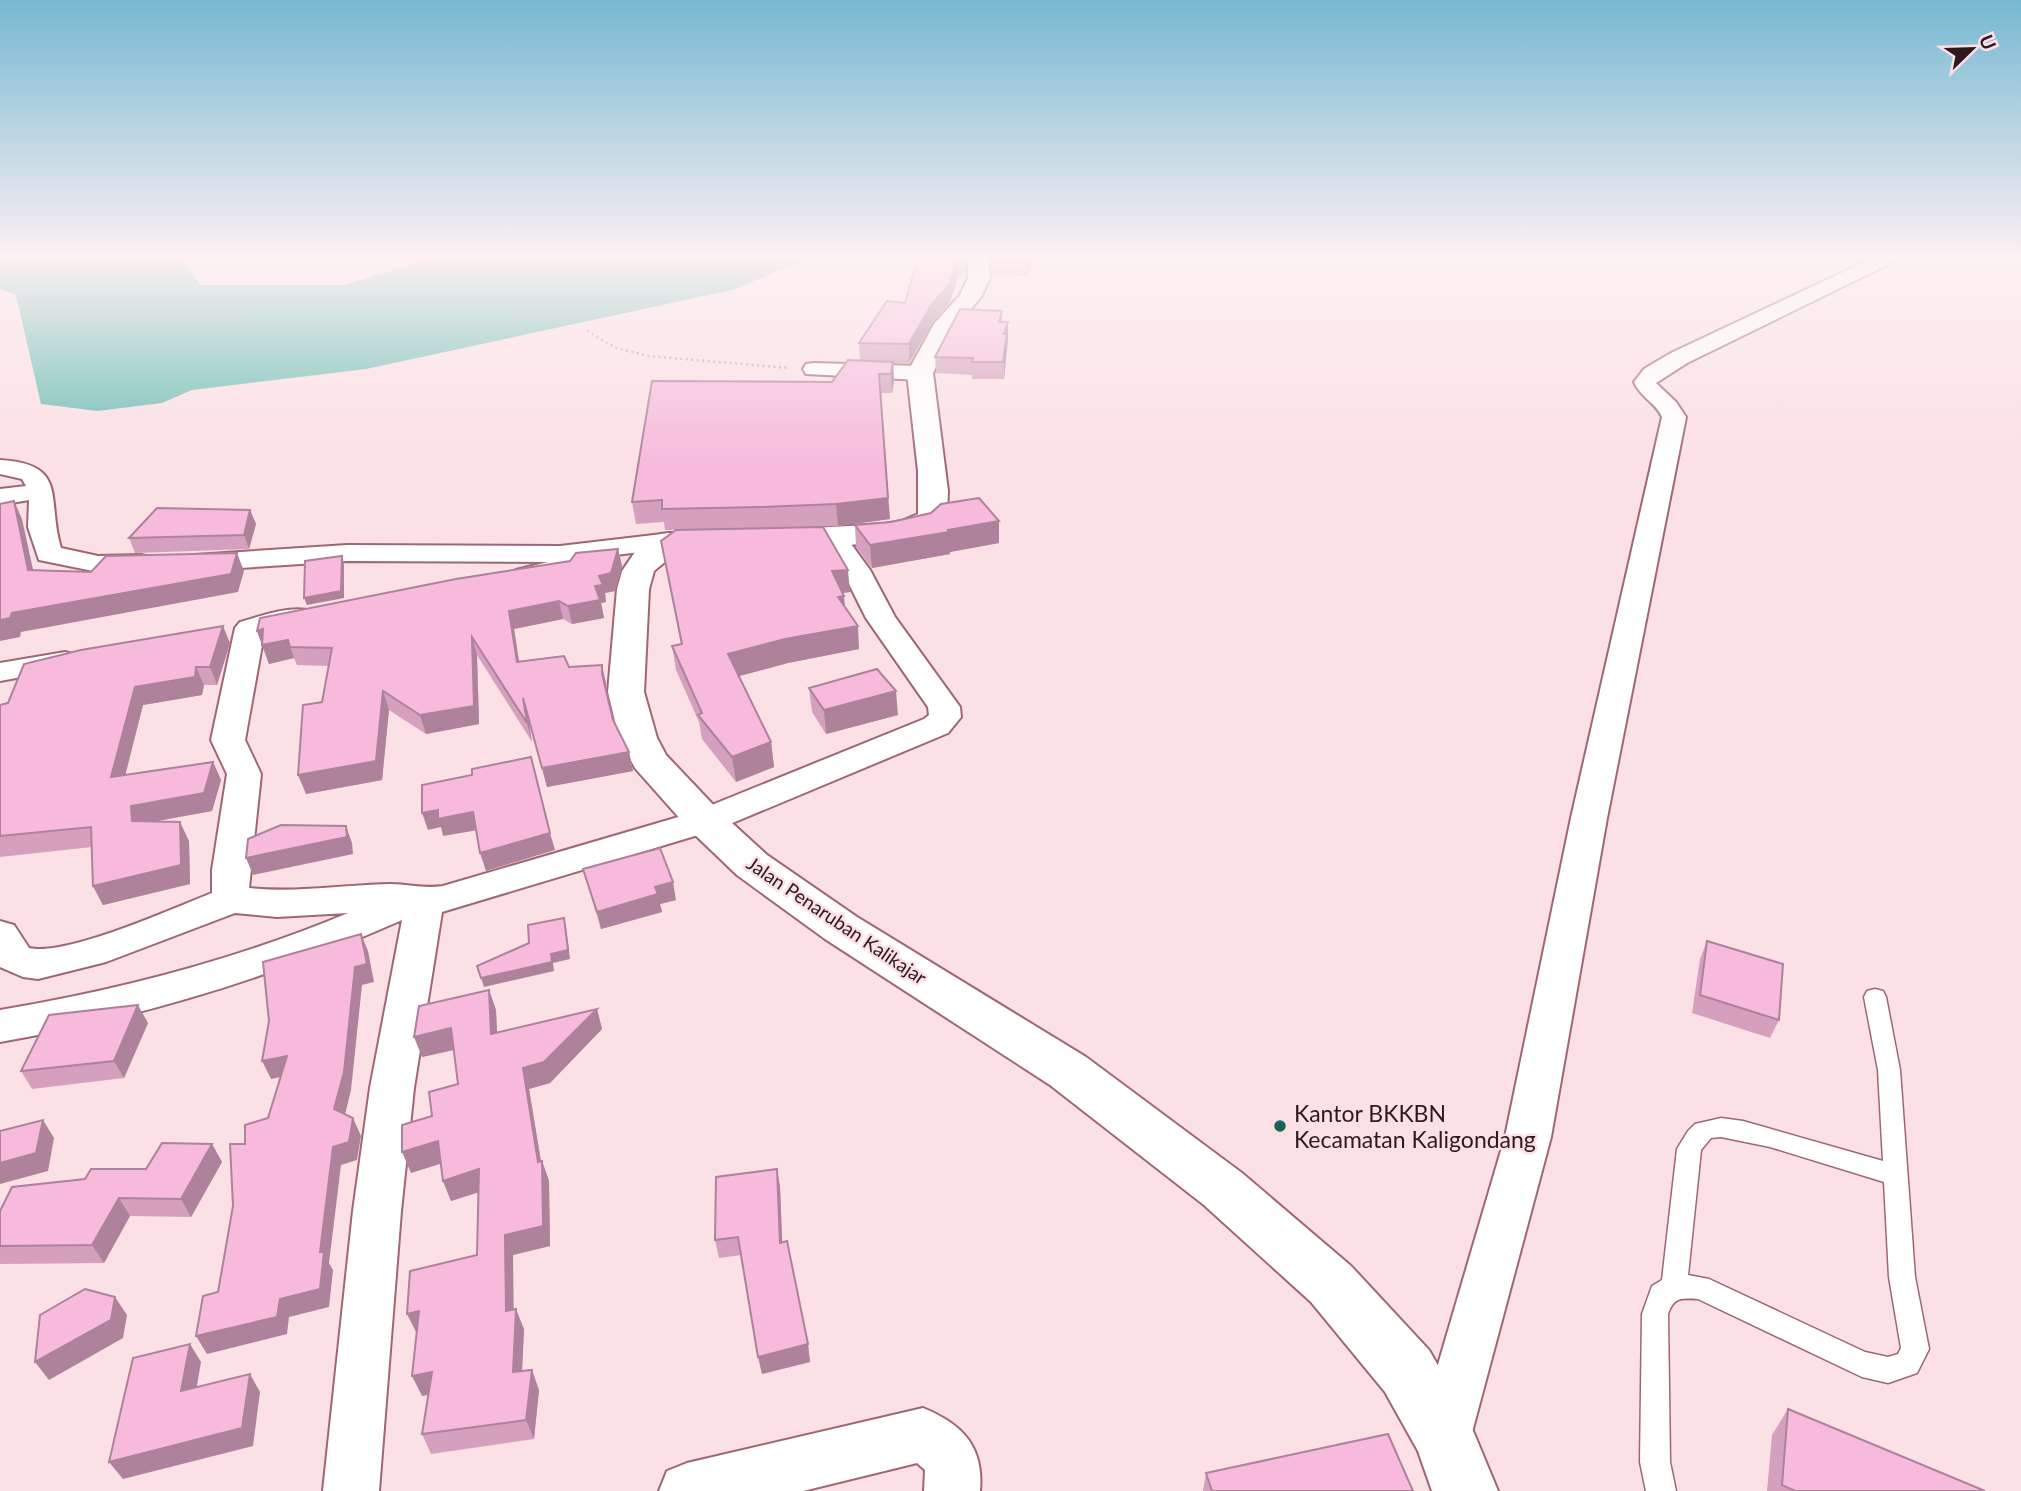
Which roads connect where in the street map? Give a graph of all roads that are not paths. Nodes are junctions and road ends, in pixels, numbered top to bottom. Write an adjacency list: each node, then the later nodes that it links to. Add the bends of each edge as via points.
1 (944, 328): 4 (street)
2 (1742, 328): 23 (street, via 1679,358 1645,382 1674,417 1589,818 1528,1137)
3 (814, 369): 4 (street)
4 (920, 373): 8 (street, via 934,514 930,522)
5 (0, 467): 6 (street, via 31,474)
6 (42, 491): 7 (street); 10 (street, via 41,527 49,554 98,564 348,553)
7 (0, 497)
8 (834, 539): 9 (street); 15 (street, via 881,618 944,707 945,717 936,726)
9 (663, 546): 10 (street); 15 (street, Jalan Penaruban Kalikajar, via 638,571 633,589 626,692 649,760)
10 (561, 562): 11 (street)
11 (460, 586)
12 (326, 612): 16 (street, via 237,630 228,740 244,771)
13 (92, 656): 14 (street)
14 (0, 672)
15 (705, 821): 17 (street); 23 (street, Jalan Penaruban Kalikajar, via 752,865 841,928 1068,1071 1223,1189 1331,1284 1407,1371)
16 (232, 901): 17 (street, via 277,904 393,897); 18 (street, via 39,966 12,957)
17 (418, 902): 20 (street, via 324,940 145,998); 25 (street, via 390,1101)
18 (0, 934)
19 (1875, 997): 21 (lane, via 1889,1070)
20 (0, 1026)
21 (1896, 1176): 22 (lane, via 1750,1132 1721,1126 1707,1129 1689,1149); 22 (lane, via 1902,1277 1915,1349 1907,1364 1888,1370 1862,1364 1700,1287)
22 (1674, 1286): 29 (lane, via 1661,1295 1656,1314 1655,1462)
23 (1444, 1436): 28 (street, Jalan Penaruban Kalikajar)
24 (758, 1481): 26 (street); 27 (street, via 923,1435 943,1447 955,1472)
25 (351, 1491)
26 (687, 1491)
27 (952, 1491)
28 (1465, 1491)
29 (1661, 1491)

